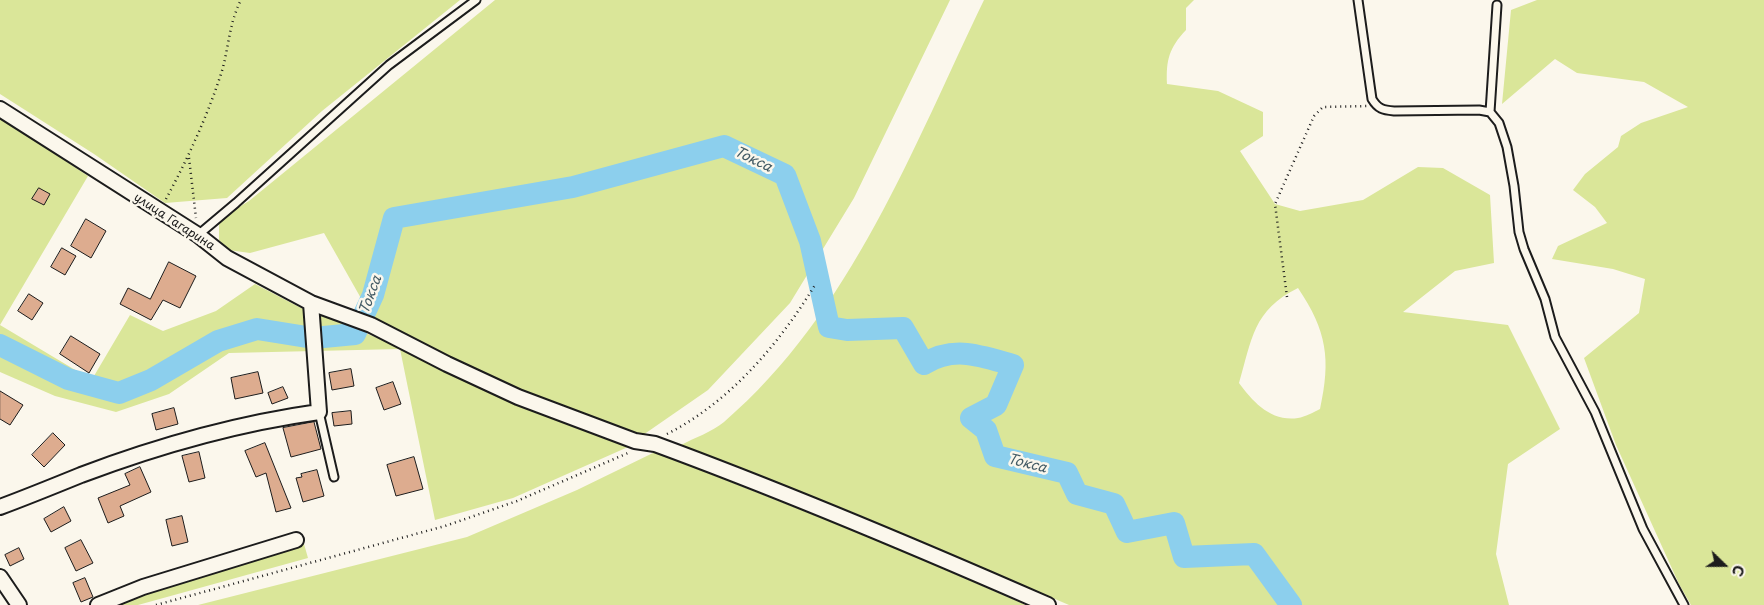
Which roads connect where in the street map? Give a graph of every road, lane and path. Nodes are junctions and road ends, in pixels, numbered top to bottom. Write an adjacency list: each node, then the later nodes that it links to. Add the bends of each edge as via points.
1 (241, 0): 8 (path, via 229,31 220,77)
2 (476, 0): 10 (lane, via 389,65)
3 (1358, 0): 5 (lane, via 1372,99)
4 (1497, 6): 7 (lane)
5 (1376, 106): 7 (lane, via 1394,111); 12 (path, via 1323,107 1314,116 1294,157 1275,204)
6 (0, 109): 9 (street, улица Гагарина)
7 (1490, 112): 24 (lane, via 1499,123 1507,147 1519,232 1545,299 1555,337 1595,412 1643,529)
8 (189, 157): 9 (path); 10 (path)
9 (159, 211): 10 (street, улица Гагарина)
10 (198, 235): 13 (street, улица Гагарина, via 227,258)
11 (815, 285): 15 (path, via 794,320 764,356 714,405)
12 (1287, 297)
13 (311, 303): 14 (street); 15 (street, улица Гагарина, via 371,325 518,397)
14 (319, 412): 16 (lane); 17 (street, via 272,418 213,434 82,475)
15 (648, 444): 22 (path, via 517,501 445,526); 23 (street, улица Гагарина, via 770,487 885,533)
16 (334, 477)
17 (0, 508)
18 (296, 540): 21 (street, via 143,587)
19 (0, 577): 20 (street)
20 (19, 605)
21 (98, 605)
22 (156, 605)
23 (1048, 605)
24 (1684, 605)

